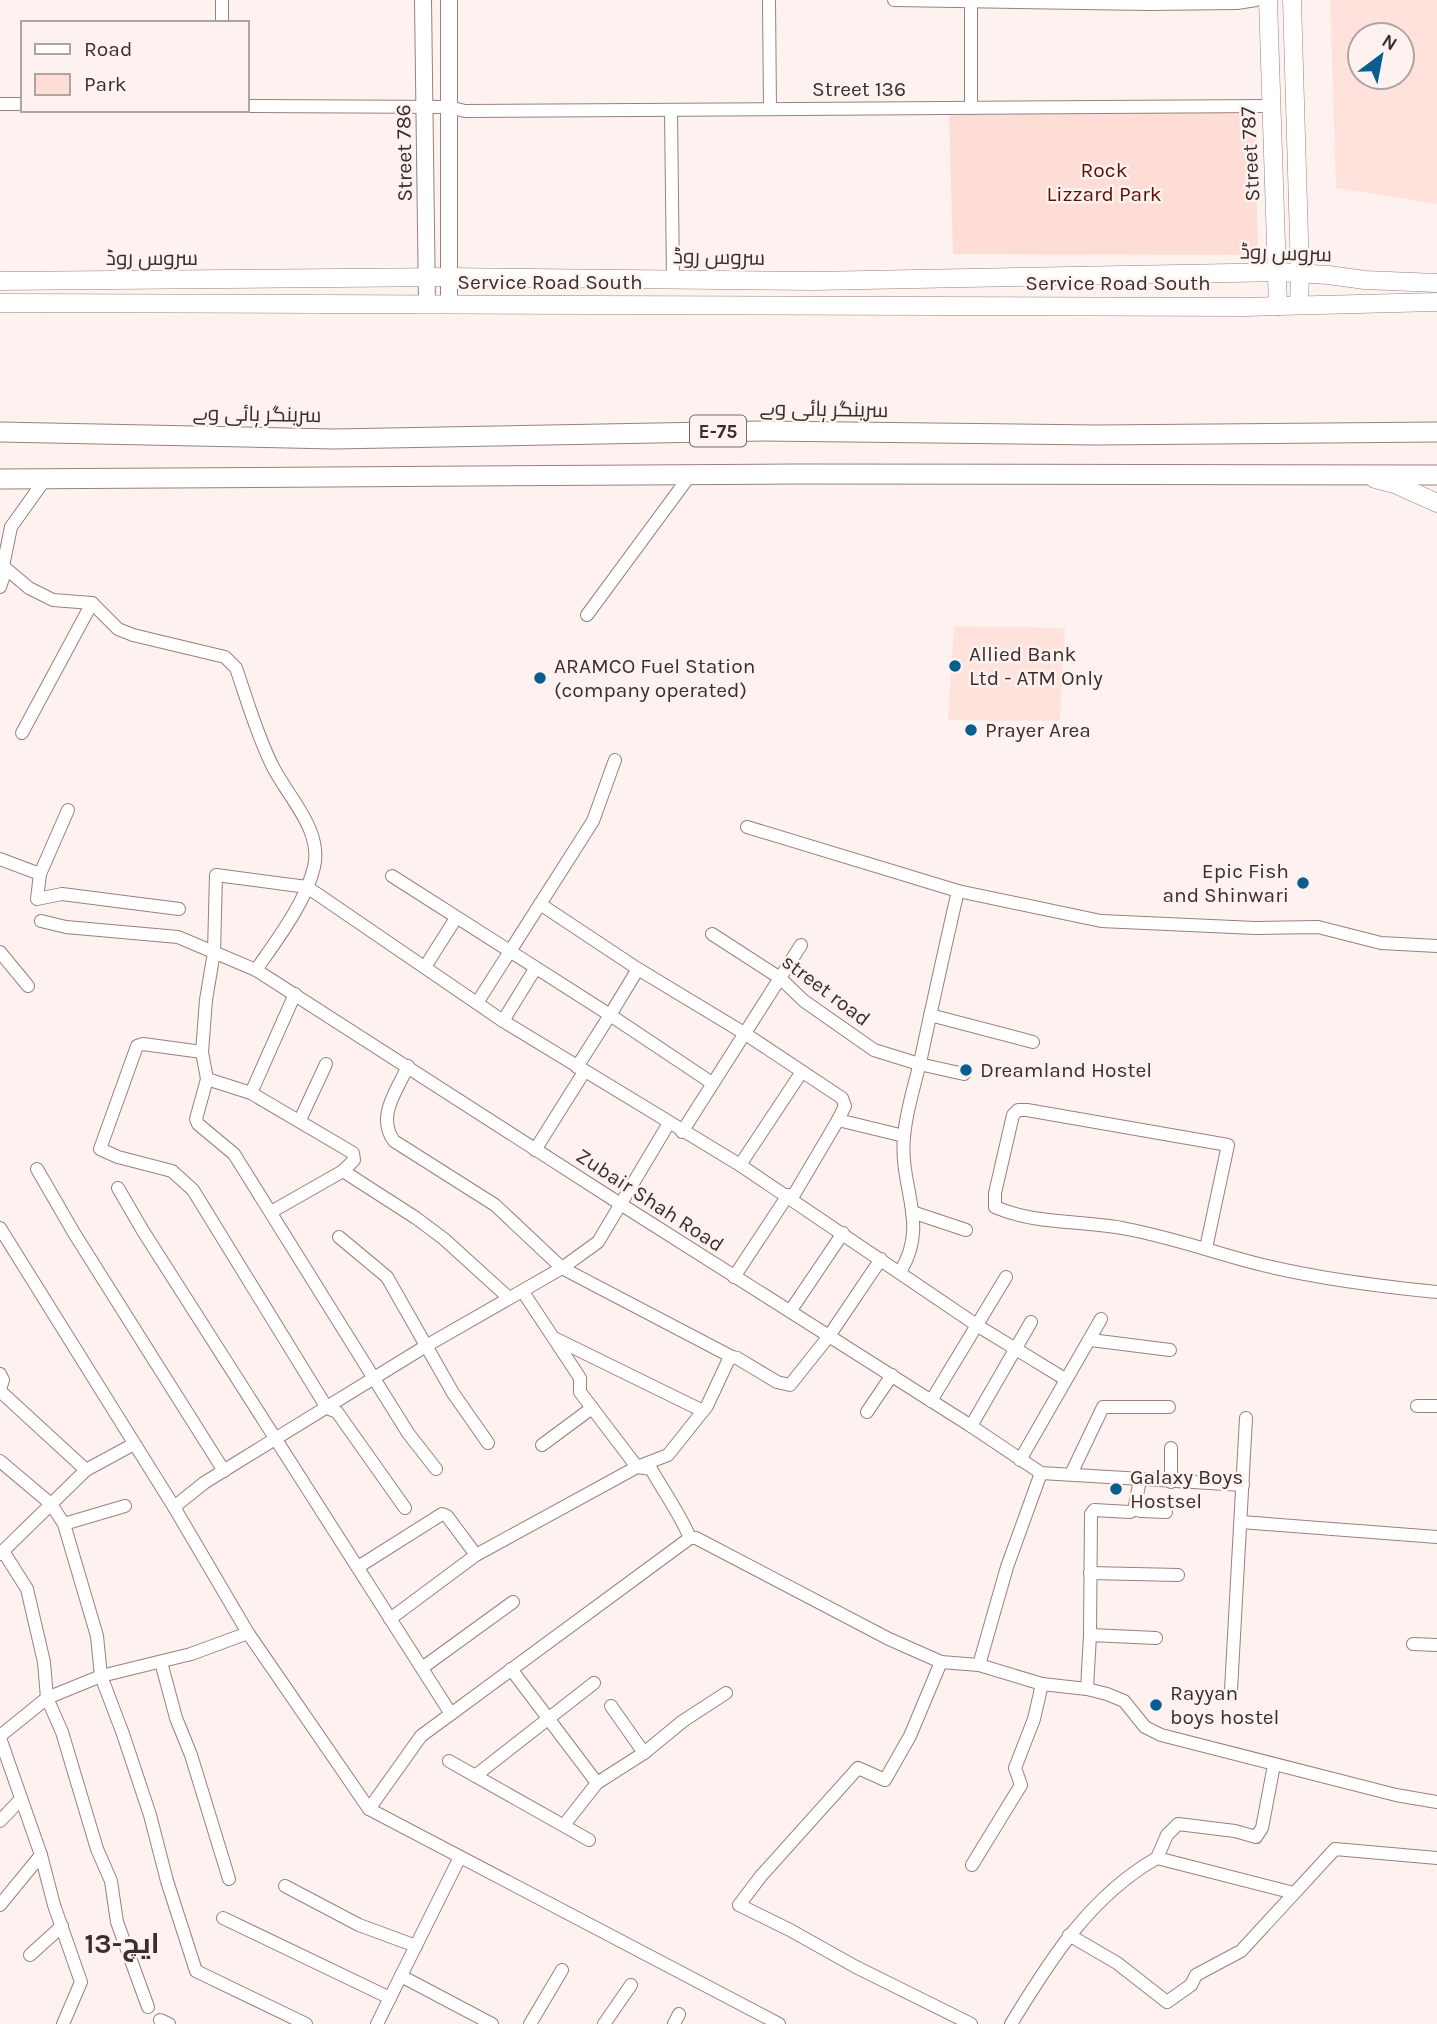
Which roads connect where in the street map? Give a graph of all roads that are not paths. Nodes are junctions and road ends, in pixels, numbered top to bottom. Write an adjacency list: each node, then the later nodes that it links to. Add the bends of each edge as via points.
1 (222, 0): 11 (street)
2 (423, 0): 16 (street, Street 786)
3 (449, 0): 17 (street, Street 786)
4 (769, 0): 19 (street)
5 (894, 0): 9 (street)
6 (1256, 0): 10 (street)
7 (1268, 0): 15 (main road, Street 787)
8 (1292, 0): 22 (main road)
9 (971, 1): 10 (street); 18 (street)
10 (1149, 2)
11 (222, 21)
12 (0, 104): 13 (street)
13 (21, 104)
14 (248, 106): 16 (street, Street 136)
15 (1270, 106): 18 (street, Street 136); 21 (main road, Street 787)
16 (423, 107): 17 (street, Street 136); 24 (street, Street 786)
17 (449, 107): 20 (street, Street 136, via 466,111); 23 (street, Street 786)
18 (971, 108): 19 (street, Street 136)
19 (770, 109): 20 (street, Street 136)
20 (671, 110): 25 (street)
21 (1279, 272): 22 (main road, سروس روڈ); 25 (main road, سروس روڈ, via 814,281); 33 (main road, Street 787)
22 (1300, 273): 27 (main road, سروس روڈ); 32 (main road)
23 (449, 277): 24 (main road, سروس روڈ); 25 (main road, سروس روڈ); 31 (street, Street 786)
24 (428, 278): 26 (main road, سروس روڈ); 30 (street, Street 786)
25 (673, 279)
26 (0, 281)
27 (1437, 283)
28 (1437, 302): 32 (main road, Service Road South)
29 (0, 303): 30 (main road, Service Road South)
30 (427, 304): 31 (main road, Service Road South)
31 (449, 304): 33 (main road, Service Road South)
32 (1299, 305): 33 (main road, Service Road South)
33 (1278, 306)
34 (0, 432): 35 (highway, سرینگر ہائی وے / E-75, via 334,439 763,431 1097,435)
35 (1437, 432)
36 (691, 474): 37 (highway, E-75); 39 (highway, E-75); 45 (street)
37 (1363, 475): 38 (highway, E-75); 41 (main road)
38 (1437, 475)
39 (46, 478): 40 (highway, E-75); 42 (street, via 11,527)
40 (0, 479)
41 (1437, 503)
42 (1, 565): 43 (street, via 5,575); 44 (street, via 53,600)
43 (0, 587)
44 (92, 604): 46 (street); 53 (street, via 118,629 225,657 236,668 271,764 315,846 315,865)
45 (587, 615)
46 (22, 733)
47 (615, 760): 55 (street, via 593,821)
48 (68, 810): 51 (street)
49 (747, 827): 54 (street)
50 (0, 859): 51 (street)
51 (40, 874): 56 (street, via 37,900 62,894)
52 (392, 876): 57 (street)
53 (307, 887): 63 (street, via 216,875); 65 (street); 68 (street)
54 (958, 891): 61 (street, via 1101,921 1318,927 1381,943); 74 (street)
55 (540, 904): 64 (street); 67 (street)
56 (179, 909)
57 (456, 918): 64 (street); 65 (street)
58 (41, 921): 63 (street, Zubair Shah Road, via 178,937)
59 (712, 934): 69 (street, street road)
60 (801, 945): 69 (street)
61 (1437, 946)
62 (0, 952): 70 (street)
63 (215, 952): 68 (street, Zubair Shah Road); 78 (street)
64 (510, 953): 66 (street); 72 (street)
65 (425, 967): 72 (street)
66 (535, 969): 73 (street); 75 (street)
67 (638, 969): 73 (street); 76 (street)
68 (256, 970): 71 (street, Zubair Shah Road)
69 (780, 978): 76 (street); 80 (street, street road, via 804,1001 874,1050)
70 (28, 986)
71 (295, 994): 81 (street, Zubair Shah Road); 87 (street)
72 (477, 1003): 75 (street)
73 (610, 1015): 82 (street); 86 (street)
74 (930, 1015): 77 (street); 80 (street)
75 (503, 1021): 82 (street)
76 (744, 1034): 83 (street); 86 (street)
77 (1033, 1042)
78 (202, 1052): 85 (street); 135 (street, via 137,1046 100,1149 172,1171 193,1190)
79 (326, 1064): 89 (street)
80 (919, 1064): 84 (street, street road); 92 (street)
81 (408, 1066): 93 (street, Zubair Shah Road); 108 (street, via 388,1109 387,1131 394,1141 495,1205)
82 (580, 1069): 90 (street); 93 (street)
83 (801, 1073): 88 (street, via 844,1101); 94 (street)
84 (964, 1074)
85 (207, 1079): 87 (street); 100 (street, via 198,1124 234,1154)
86 (712, 1083): 91 (street)
87 (251, 1093): 89 (street)
88 (838, 1119): 92 (street); 98 (street)
89 (300, 1120): 96 (street, via 353,1153 354,1160)
90 (669, 1123): 91 (street); 99 (street)
91 (682, 1132): 94 (street)
92 (904, 1136): 101 (street, via 903,1160)
93 (535, 1150): 99 (street, Zubair Shah Road)
94 (740, 1165): 98 (street)
95 (37, 1168): 151 (street)
96 (343, 1171): 100 (street); 114 (street, via 444,1239)
97 (118, 1188): 141 (street)
98 (790, 1197): 104 (street); 110 (street)
99 (622, 1206): 108 (street, via 598,1242); 110 (street, Zubair Shah Road)
100 (271, 1212): 128 (street)
101 (912, 1212): 103 (street); 109 (street, via 911,1252)
102 (0, 1228): 142 (street)
103 (966, 1230)
104 (843, 1233): 107 (street); 115 (street)
105 (339, 1237): 122 (street, via 387,1277)
106 (1206, 1248): 106 (street, via 1228,1145 1027,1110 1013,1115 995,1207 1015,1216 1125,1228); 113 (street, via 1316,1275)
107 (881, 1259): 109 (street); 119 (street)
108 (562, 1268): 112 (street); 125 (street)
109 (900, 1272): 118 (street)
110 (734, 1277): 115 (street, Zubair Shah Road)
111 (1006, 1277): 118 (street)
112 (523, 1292): 114 (street); 120 (street)
113 (1437, 1293)
114 (509, 1298): 122 (street)
115 (791, 1310): 119 (street, Zubair Shah Road)
116 (1101, 1319): 121 (street)
117 (1031, 1322): 123 (street)
118 (978, 1325): 123 (street); 131 (street)
119 (829, 1336): 125 (street, via 790,1385); 127 (street, Zubair Shah Road)
120 (554, 1338): 136 (street, via 580,1378 580,1392); 137 (street)
121 (1091, 1340): 124 (street); 129 (street)
122 (426, 1346): 128 (street); 143 (street)
123 (1015, 1350): 129 (street); 140 (street)
124 (1170, 1350)
125 (732, 1357): 137 (street)
126 (0, 1374): 130 (street)
127 (892, 1375): 131 (street, Zubair Shah Road); 138 (street)
128 (376, 1378): 135 (street); 149 (street, via 408,1433)
129 (1065, 1379): 146 (street)
130 (0, 1390): 150 (street)
131 (931, 1401): 140 (street, Zubair Shah Road)
132 (1418, 1406): 133 (street)
133 (1437, 1406)
134 (1169, 1407): 153 (street, via 1102,1407)
135 (327, 1408): 141 (street); 161 (street, via 337,1412)
136 (592, 1408): 144 (street); 148 (street)
137 (703, 1411): 148 (street, via 668,1455)
138 (867, 1412)
139 (1246, 1418): 156 (street)
140 (971, 1426): 146 (street, Zubair Shah Road)
141 (275, 1439): 151 (street); 169 (street)
142 (134, 1444): 150 (street); 160 (street)
143 (488, 1444)
144 (542, 1446)
145 (1171, 1448): 155 (street)
146 (1020, 1460): 152 (street, Zubair Shah Road)
147 (0, 1461): 157 (street)
148 (637, 1467): 166 (street, via 651,1469); 168 (street)
149 (436, 1469)
150 (86, 1471): 157 (street)
151 (224, 1471): 160 (street)
152 (1041, 1473): 153 (street, Zubair Shah Road); 181 (street)
153 (1070, 1474): 154 (street, Zubair Shah Road)
154 (1140, 1480): 155 (street, Zubair Shah Road); 159 (street)
155 (1171, 1482): 156 (street, Zubair Shah Road)
156 (1242, 1485): 163 (street)
157 (51, 1503): 164 (street); 167 (street)
158 (125, 1506): 164 (street)
159 (1136, 1506): 162 (street, via 1140,1511); 170 (street, via 1130,1512 1094,1510 1091,1514)
160 (174, 1507): 174 (street)
161 (405, 1508)
162 (1166, 1513)
163 (1241, 1522): 165 (street); 188 (street)
164 (64, 1524): 184 (street, via 97,1636)
165 (1437, 1537)
166 (690, 1538): 180 (street); 183 (street)
167 (2, 1553): 190 (street, via 27,1589 44,1662)
168 (476, 1555): 169 (street, via 442,1514); 173 (street)
169 (358, 1567): 173 (street)
170 (1090, 1573): 171 (street); 175 (street)
171 (1178, 1575)
172 (513, 1602): 182 (street)
173 (390, 1619): 182 (street)
174 (248, 1633): 179 (street); 202 (street)
175 (1090, 1635): 176 (street); 187 (street)
176 (1156, 1638)
177 (1413, 1644): 178 (street)
178 (1437, 1645)
179 (161, 1662): 184 (street); 211 (street)
180 (941, 1662): 181 (street); 232 (street, via 885,1780 858,1768 739,1905)
181 (979, 1665): 186 (street)
182 (422, 1668): 192 (street)
183 (511, 1669): 192 (street); 193 (street)
184 (100, 1676): 190 (street); 226 (street, via 146,1804 196,1971)
185 (594, 1683): 193 (street)
186 (1042, 1684): 187 (street); 210 (street, via 1015,1768 1021,1785)
187 (1087, 1689): 197 (street, via 1124,1702 1145,1727 1161,1735)
188 (1231, 1690)
189 (726, 1693): 195 (street)
190 (47, 1698): 194 (street); 224 (street, via 111,1881 117,1922)
191 (611, 1706): 195 (street)
192 (450, 1714): 202 (street, via 421,1737)
193 (549, 1719): 198 (street); 199 (street)
194 (0, 1737): 200 (street)
195 (644, 1753): 199 (street)
196 (449, 1761): 198 (street)
197 (1275, 1765): 201 (street); 208 (street, via 1262,1828 1256,1836 1178,1824 1167,1835)
198 (475, 1776): 204 (street)
199 (597, 1783): 204 (street)
200 (21, 1799): 203 (street); 206 (street)
201 (1437, 1802)
202 (369, 1809): 207 (street)
203 (0, 1821)
204 (564, 1825): 205 (street)
205 (589, 1840)
206 (41, 1855): 214 (street); 216 (street)
207 (460, 1857): 218 (street); 231 (street)
208 (1157, 1858): 213 (street); 217 (street, via 1131,1872)
209 (1437, 1858): 213 (street, via 1335,1849)
210 (972, 1865)
211 (229, 1879)
212 (285, 1886): 218 (street, via 359,1926)
213 (1294, 1893): 217 (street, via 1241,1951 1196,1975 1191,1985 1167,2002 1117,1963)
214 (0, 1905)
215 (223, 1918): 223 (street)
216 (62, 1926): 219 (street); 225 (street, via 81,1982)
217 (1069, 1935): 233 (street)
218 (416, 1946): 221 (street)
219 (30, 1955)
220 (562, 1970): 229 (street)
221 (401, 1976): 223 (street); 228 (street)
222 (631, 1985): 230 (street)
223 (390, 1998): 227 (street)
224 (148, 2007)
225 (63, 2024)
226 (306, 2024)
227 (377, 2024)
228 (492, 2024)
229 (530, 2024)
230 (604, 2024)
231 (779, 2024)
232 (971, 2024)
233 (1011, 2024)

